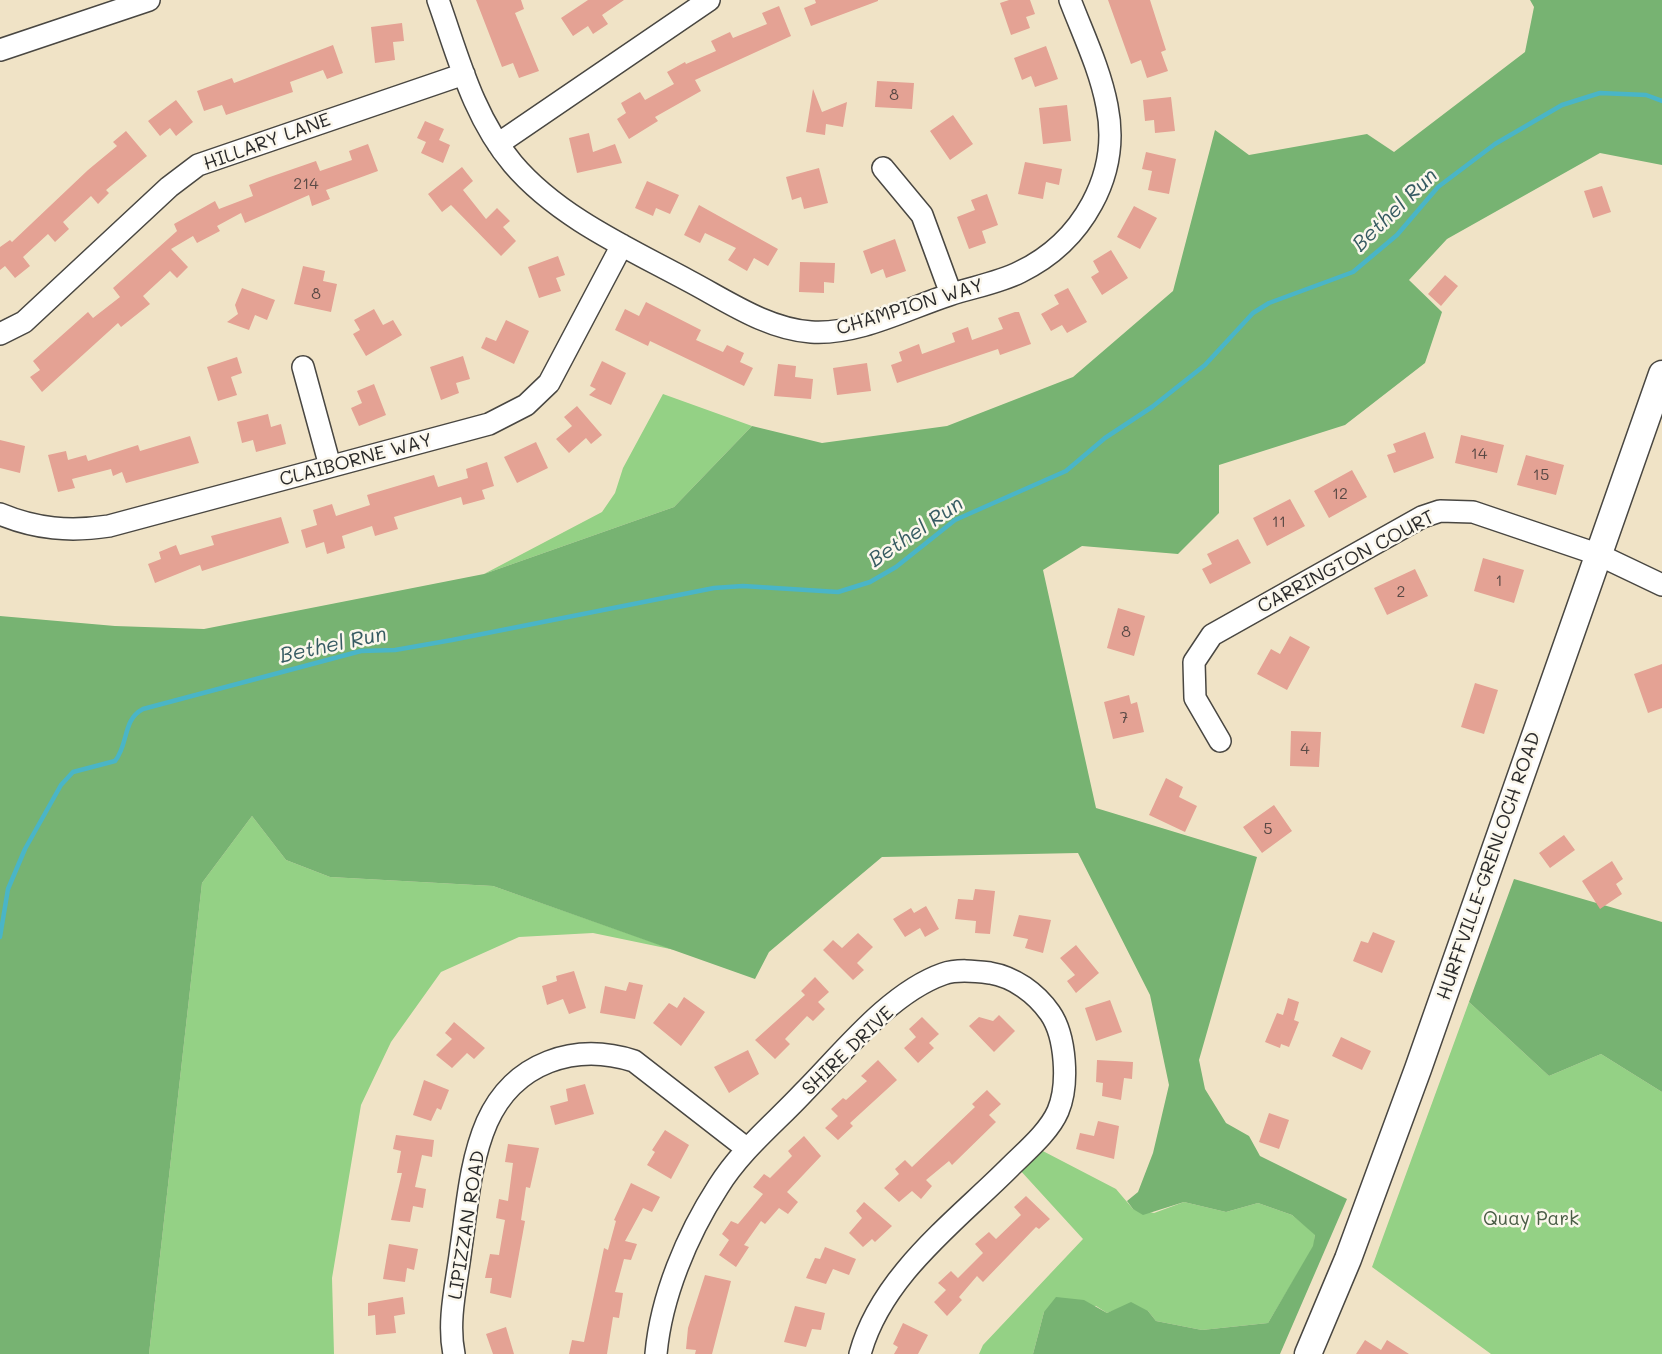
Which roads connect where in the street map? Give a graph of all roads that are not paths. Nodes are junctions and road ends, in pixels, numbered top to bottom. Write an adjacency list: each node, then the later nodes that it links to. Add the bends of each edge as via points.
1 (149, 0): 5 (street)
2 (438, 0): 6 (street, CHAMPION WAY)
3 (709, 0): 7 (street)
4 (1070, 0): 10 (street, CHAMPION WAY, via 1107,108 1109,146 1098,194 1077,227 1046,257 1020,273)
5 (0, 50)
6 (464, 74): 7 (street, CHAMPION WAY, via 479,113); 11 (street, HILLARY LANE, via 198,165 24,322)
7 (498, 144): 9 (street, CHAMPION WAY, via 541,192)
8 (883, 168): 10 (street, via 922,215)
9 (622, 245): 10 (street, CHAMPION WAY, via 751,314 797,330 861,325); 14 (street, CLAIBORNE WAY, via 558,367 526,405 489,424)
10 (951, 294)
11 (0, 334)
12 (303, 367): 14 (street)
13 (1662, 374): 16 (main road, HURFFVILLE-GRENLOCH ROAD)
14 (330, 466): 15 (street, CLAIBORNE WAY, via 87,530 42,527)
15 (0, 514)
16 (1597, 554): 17 (street, CARRINGTON COURT); 18 (street, CARRINGTON COURT, via 1473,512 1440,511 1422,517 1212,635 1194,662 1195,698); 23 (main road, HURFFVILLE-GRENLOCH ROAD, via 1418,1069)
17 (1662, 585)
18 (1220, 741)
19 (746, 1148): 20 (street, LIPIZZAN ROAD, via 634,1061 585,1052 537,1065 502,1099 488,1121 479,1149 455,1298); 21 (street, SHIRE DRIVE, via 697,1222 680,1262); 22 (street, SHIRE DRIVE, via 876,1018 944,973 1006,976 1051,1015 1065,1082 1058,1111 1036,1141 906,1270 868,1326)
20 (454, 1354)
21 (656, 1354)
22 (860, 1354)
23 (1308, 1354)

